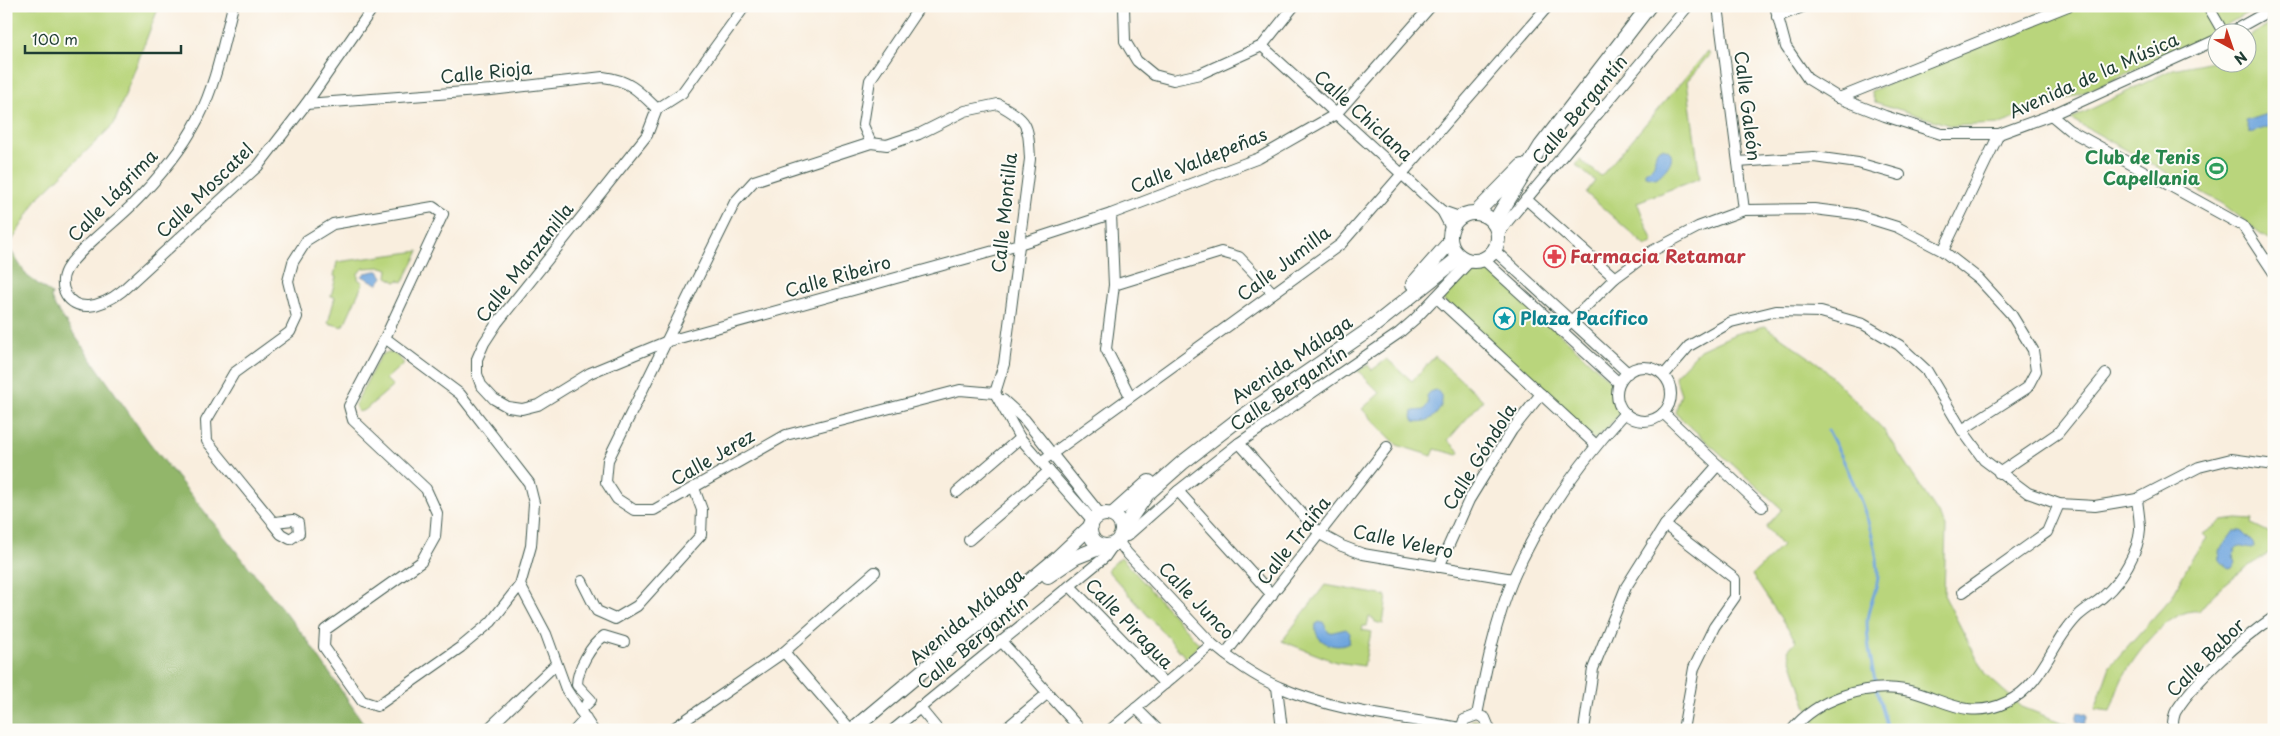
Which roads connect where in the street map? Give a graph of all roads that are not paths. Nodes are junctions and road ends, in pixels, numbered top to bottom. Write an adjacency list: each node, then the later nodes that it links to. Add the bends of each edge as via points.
1 (233, 6): 46 (street, Calle Lágrima, via 216,73 186,140 132,205 66,270 62,286)
2 (374, 6): 22 (street, Calle Moscatel)
3 (744, 6): 23 (street, via 682,93)
4 (920, 6): 27 (street, via 870,80 863,125)
5 (1124, 6): 20 (street, via 1125,41 1137,61 1154,75 1173,80 1200,74)
6 (1294, 6): 20 (street)
7 (1431, 6): 24 (street, Calle Valdepeñas)
8 (1548, 6): 30 (street, Calle Jumilla)
9 (1650, 6): 28 (street)
10 (1688, 6): 32 (street, Calle Bergantín)
11 (1718, 6): 29 (street, Calle Galeón)
12 (1805, 6): 16 (street)
13 (2068, 6): 21 (street)
14 (2208, 6): 17 (street)
15 (2274, 8): 18 (street)
16 (1776, 11): 21 (street, Avenida de la Música, via 1786,47 1808,79)
17 (2217, 22)
18 (2249, 22)
19 (2208, 44): 25 (street, Avenida de la Música)
20 (1262, 46): 24 (street, Calle Chiclana)
21 (1839, 98): 26 (street, Avenida de la Música, via 1942,134)
22 (306, 104): 23 (street, Calle Rioja, via 491,90 603,77 620,79); 46 (street, Calle Moscatel, via 258,166 122,291 107,302 88,306 76,304)
23 (657, 110): 51 (street, Calle Manzanilla, via 647,135 497,323 477,359 477,374 481,386 494,399 508,407 522,409 538,405 590,373)
24 (1336, 114): 30 (street, Calle Chiclana); 35 (street, Calle Valdepeñas, via 1259,158)
25 (2051, 115): 26 (street, Avenida de la Música); 42 (street, via 2068,130 2243,226)
26 (1999, 134): 40 (street)
27 (871, 143): 39 (street, Calle Montilla, via 887,145 919,134 966,111 998,104 1022,117 1029,135 1030,159); 51 (street, Calle Montilla, via 754,181 735,202)
28 (1541, 146): 34 (street); 37 (street)
29 (1738, 162): 31 (street, via 1814,157 1858,163); 33 (street, Calle Galeón)
30 (1402, 174): 36 (street, Calle Chiclana); 45 (street, Calle Jumilla, via 1341,244)
31 (1900, 175)
32 (1526, 199): 37 (street, Calle Bergantín); 43 (street)
33 (1744, 210): 40 (street, via 1814,209 1855,214 1897,227); 43 (street, via 1698,227 1652,251)
34 (1477, 212): 36 (street, via 1470,212); 37 (street, via 1483,214)
35 (1110, 214): 39 (street, Calle Valdepeñas); 44 (street)
36 (1455, 223): 38 (street)
37 (1496, 229): 41 (street)
38 (1450, 242): 41 (street); 73 (street, Avenida Málaga, via 1424,273 1383,311 1254,401)
39 (1019, 244): 51 (street, Calle Ribeiro); 56 (street, Calle Montilla, via 1004,364)
40 (1944, 250): 61 (street, via 1979,279 2011,314 2033,350 2036,371 2027,388)
41 (1477, 257): 47 (street, Calle Bergantín); 48 (street); 49 (street); 73 (street, Avenida Málaga, via 1239,419)
42 (2274, 273)
43 (1615, 278): 48 (street)
44 (1114, 285): 45 (street, via 1221,252 1240,257); 58 (street, via 1106,349)
45 (1273, 293): 58 (street, Calle Jumilla)
46 (65, 296)
47 (1436, 297): 57 (street); 63 (street, Calle Bergantín, via 1399,332)
48 (1572, 321): 49 (street); 52 (street)
49 (1562, 331): 55 (street)
50 (385, 338): 80 (street, via 443,214 433,207 333,224 307,240 293,262 288,281 298,317 290,332 234,373 206,421 207,441); 89 (street, via 460,394 529,483 534,503 531,546); 89 (street, via 349,406 353,420 426,489 437,512 434,537 421,562 325,630 324,647 362,701 378,706 491,622)
51 (665, 342): 72 (street, Calle Jerez, via 608,460 606,482 617,499 634,510 654,510)
52 (1628, 373): 54 (street, via 1647,367); 55 (street)
53 (2106, 374): 71 (street, via 2058,433)
54 (1664, 375): 60 (street, via 1672,394); 61 (street, via 1689,346 1730,322 1776,311 1821,312 1864,324 1899,345 1927,371)
55 (1619, 384): 59 (street, via 1619,403)
56 (995, 393): 62 (street); 66 (street, via 1025,420); 72 (street, Calle Jerez, via 960,390 786,435)
57 (1541, 394): 64 (street); 85 (street, Calle Góndola, via 1512,430 1469,500)
58 (1130, 396): 66 (street, Calle Jumilla)
59 (1626, 413): 60 (street, via 1640,421 1654,420); 64 (street)
60 (1664, 413): 68 (street)
61 (1962, 430): 71 (street, via 1984,460)
62 (1020, 438): 67 (street); 75 (street)
63 (1239, 443): 74 (street, Calle Bergantín); 82 (street, Calle Velero)
64 (1596, 445): 87 (street, via 1550,508)
65 (1387, 448): 82 (street, Calle Traiña)
66 (1052, 453): 67 (street, Calle Jumilla); 79 (street)
67 (1042, 461): 70 (street)
68 (1718, 465): 78 (street); 81 (street)
69 (2274, 465): 76 (street, via 2232,459 2200,467)
70 (1050, 471): 79 (street); 84 (street)
71 (1999, 473): 77 (street, via 2028,493)
72 (694, 488): 88 (street, via 702,510 701,535 638,606 615,619 597,611)
73 (1148, 488): 79 (street, Avenida Málaga); 83 (street)
74 (1178, 491): 83 (street, Calle Bergantín, via 1127,536); 92 (street)
75 (957, 492)
76 (2136, 499): 77 (street, via 2095,506); 124 (street, via 2140,530 2123,574 2106,594 2065,630 2029,686 2007,702 1982,709 1957,708 1904,690 1878,689 1842,696 1818,707)
77 (2059, 504): 91 (street, via 2048,532)
78 (1762, 507)
79 (1099, 519): 83 (street, via 1120,521); 83 (street, via 1090,531 1095,541); 112 (street, Avenida Málaga, via 1055,560)
80 (273, 522)
81 (1666, 525): 122 (street, via 1626,588 1593,669); 123 (street, via 1735,579 1735,597 1714,627 1694,668)
82 (1320, 534): 85 (street, Calle Velero, via 1363,554); 92 (street, Calle Traiña)
83 (1116, 539): 90 (street, Calle Bergantín, via 1105,557); 96 (street, Calle Junco); 113 (street, Avenida Málaga, via 1076,557 1053,572)
84 (969, 540)
85 (1439, 567): 87 (street, Calle Velero)
86 (875, 572): 97 (street)
87 (1513, 579): 105 (street, via 1490,650)
88 (582, 581)
89 (520, 585): 99 (street, via 546,634)
90 (1070, 586): 94 (street, Calle Bergantín); 100 (street, Calle Piragua)
91 (1963, 592)
92 (1272, 595): 98 (street, Calle Traiña)
93 (2274, 616): 125 (street, Calle Babor, via 2205,677 2175,713)
94 (1001, 641): 102 (street); 103 (street, Calle Bergantín)
95 (624, 642): 106 (street, via 604,636 596,641 577,678 577,685 591,700)
96 (1212, 644): 98 (street, Calle Junco); 100 (street)
97 (784, 652): 111 (street); 112 (street)
98 (1225, 654): 101 (street, Calle Junco)
99 (556, 664): 106 (street, via 566,689); 108 (street)
100 (1165, 684): 104 (street)
101 (1278, 687): 107 (street, Calle Junco, via 1340,708); 120 (street)
102 (1048, 693): 116 (street); 117 (street)
103 (919, 707): 114 (street, Calle Bergantín); 115 (street)
104 (1136, 708): 118 (street); 119 (street)
105 (1476, 714): 107 (street, via 1464,720); 121 (street, via 1485,718)
106 (583, 715): 109 (street); 110 (street)
107 (1461, 729)
108 (487, 730)
109 (575, 730)
110 (593, 730)
111 (671, 730)
112 (851, 730)
113 (862, 730)
114 (893, 730)
115 (938, 730)
116 (1004, 730)
117 (1081, 730)
118 (1110, 730)
119 (1158, 730)
120 (1282, 730)
121 (1490, 730)
122 (1584, 730)
123 (1683, 730)
124 (1792, 730)
125 (2172, 730)

